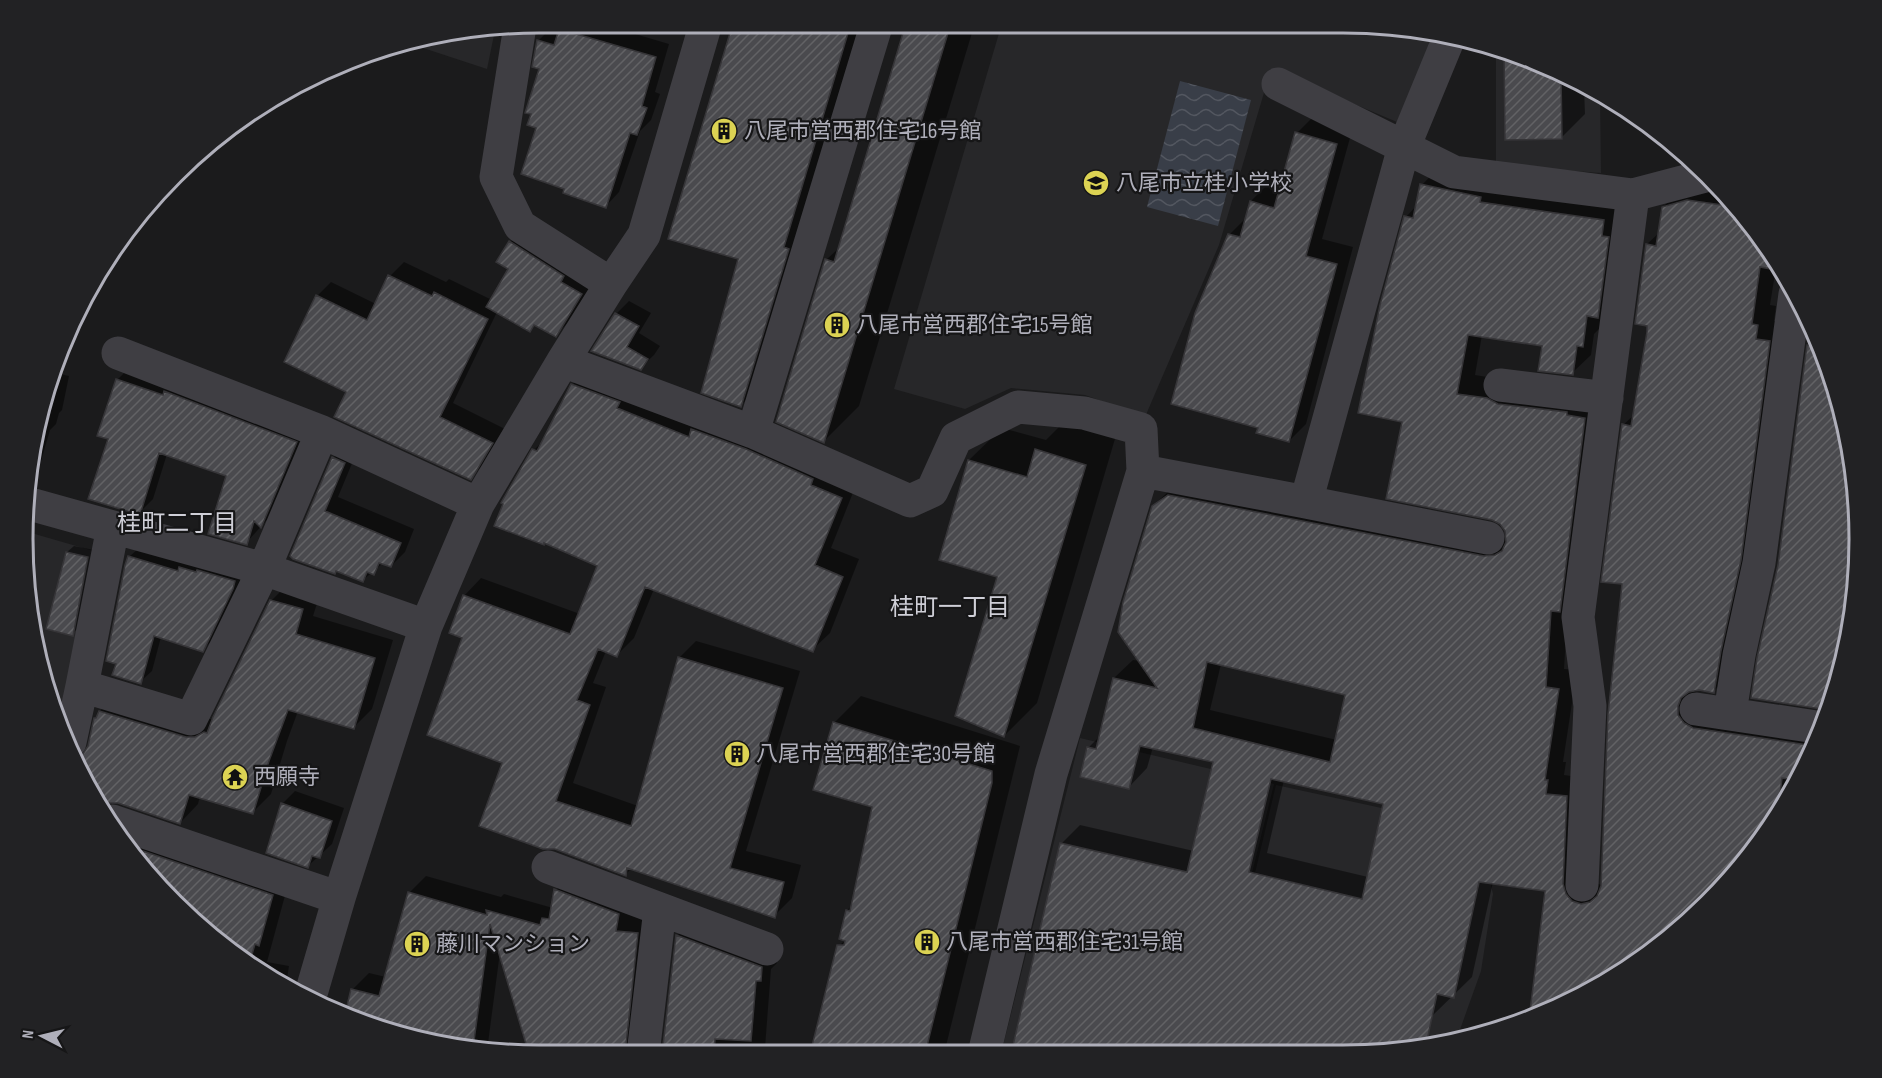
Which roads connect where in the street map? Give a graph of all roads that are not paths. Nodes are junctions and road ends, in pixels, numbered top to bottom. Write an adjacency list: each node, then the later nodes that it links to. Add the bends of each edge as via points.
1 (703, 33): 9 (street, via 644,235)
2 (874, 33): 16 (street)
3 (519, 34): 9 (street, via 496,177 520,226)
4 (1447, 44): 6 (street)
5 (1278, 84): 6 (street)
6 (1404, 147): 8 (street, via 1454,171); 18 (street)
7 (1698, 178): 8 (street)
8 (1634, 195): 14 (street)
9 (611, 284): 12 (street)
10 (1796, 312): 27 (street, via 1759,563)
11 (118, 353): 15 (street)
12 (563, 361): 16 (street); 19 (street)
13 (1500, 385): 14 (street)
14 (1607, 398): 32 (street, via 1578,617 1590,706)
15 (322, 432): 19 (street); 23 (street)
16 (753, 432): 17 (street, via 910,501 932,491 956,438 1018,407 1084,413 1141,429)
17 (1143, 471): 18 (street); 38 (street, via 1051,774)
18 (1306, 502): 22 (street)
19 (478, 504): 24 (street)
20 (34, 505): 21 (street)
21 (113, 527): 23 (street); 25 (street)
22 (1488, 538)
23 (264, 569): 24 (street); 25 (street, via 191,719)
24 (426, 626): 33 (street)
25 (82, 686): 29 (street)
26 (1696, 709): 27 (street)
27 (1730, 713): 28 (street)
28 (1813, 726)
29 (72, 733)
30 (121, 824): 33 (street)
31 (548, 867): 34 (street)
32 (1582, 885)
33 (339, 898): 36 (street)
34 (660, 909): 35 (street); 37 (street)
35 (767, 949)
36 (312, 991)
37 (644, 1045)
38 (986, 1045)

